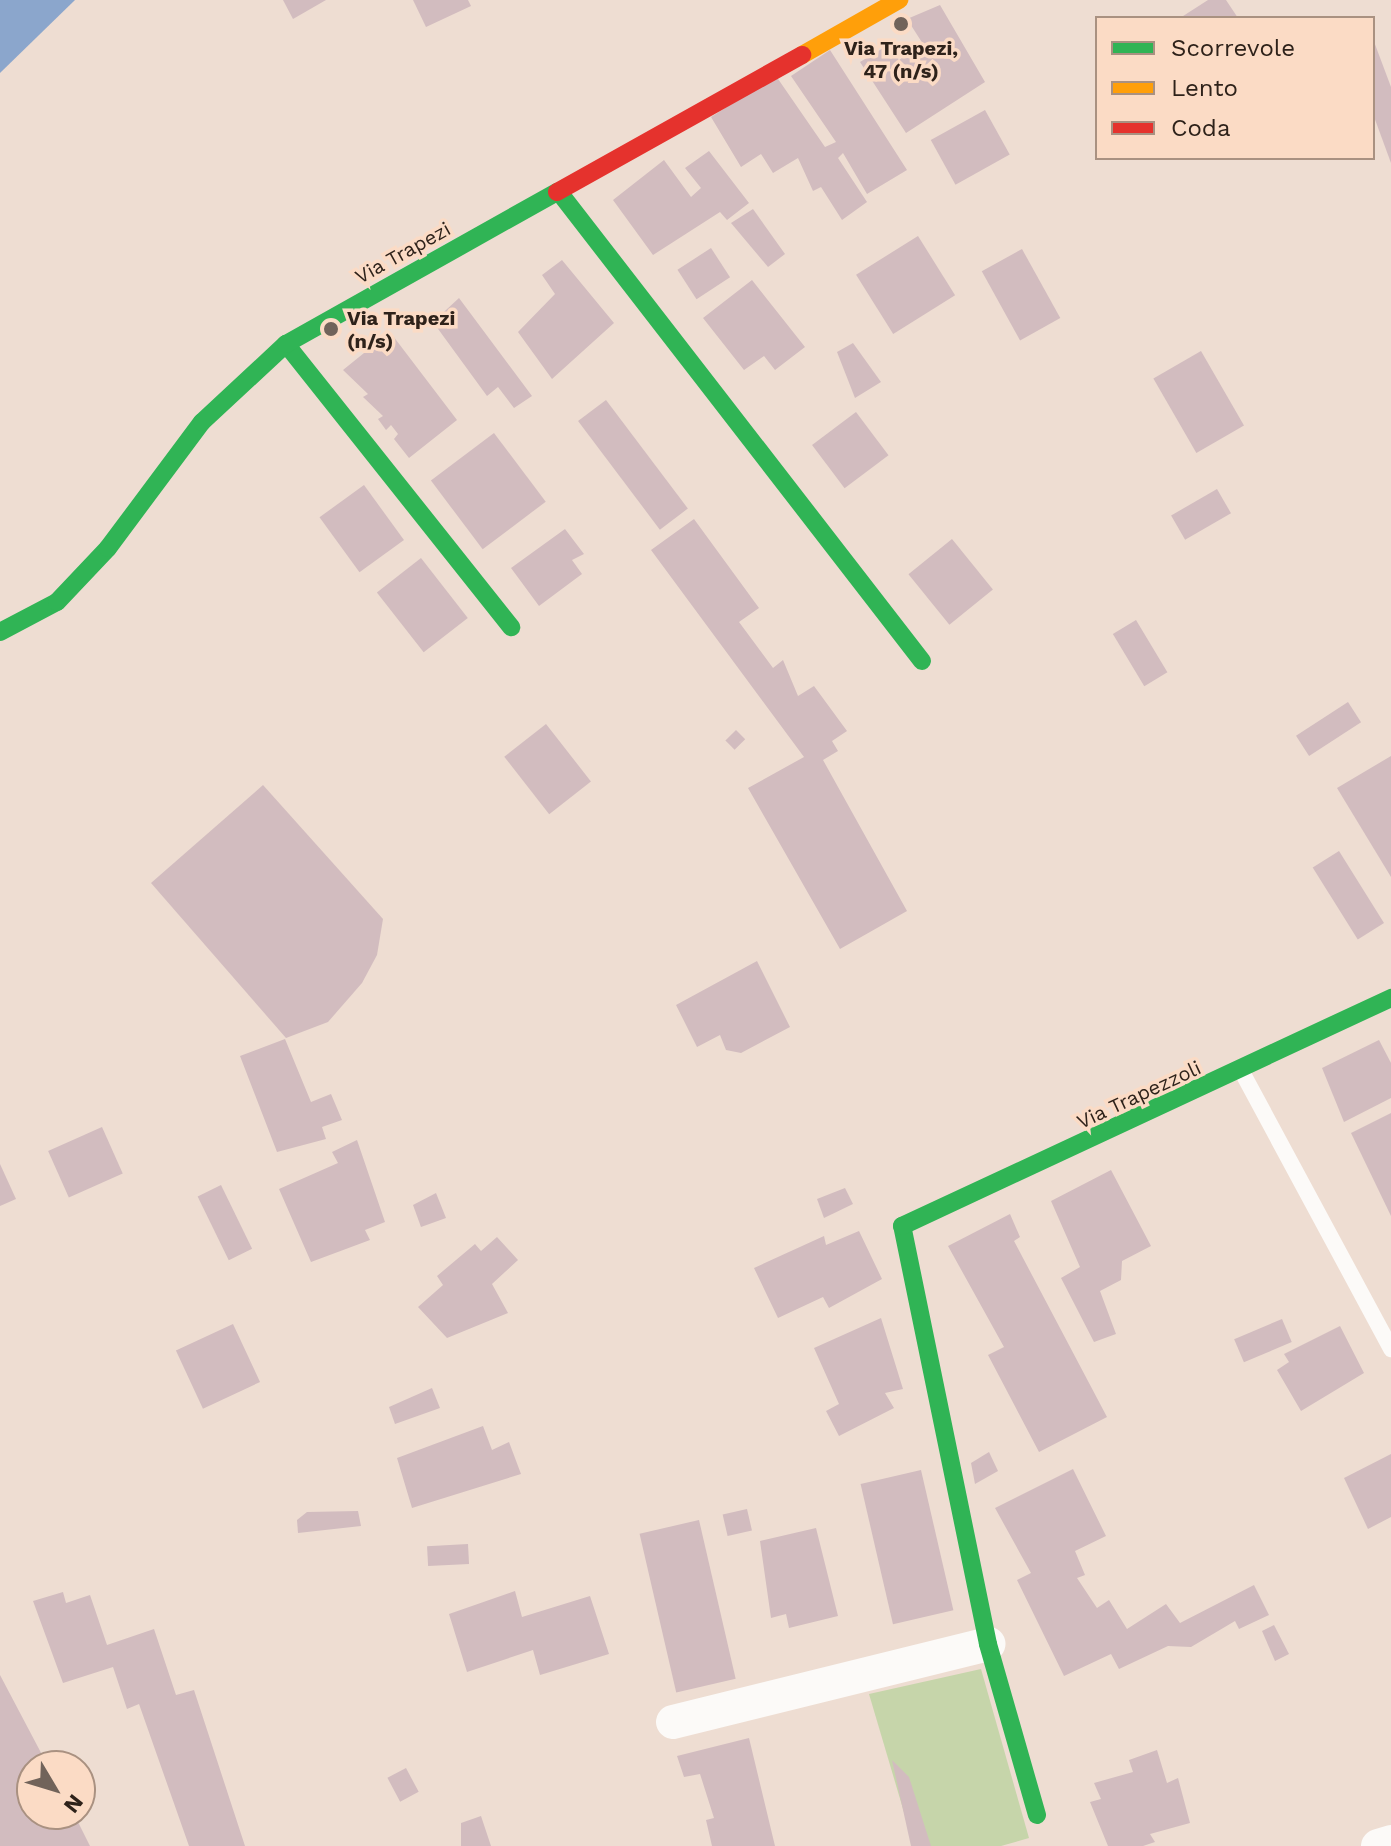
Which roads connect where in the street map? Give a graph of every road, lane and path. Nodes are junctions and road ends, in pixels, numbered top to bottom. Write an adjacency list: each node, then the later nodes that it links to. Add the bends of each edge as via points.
1 (899, 0): 2 (street, Via Trapezi)
2 (559, 192): 3 (street, Via Trapezi); 6 (street)
3 (286, 344): 4 (street); 5 (street, Via Trapezi, via 202,422 108,548 57,602)
4 (511, 627)
5 (0, 632)
6 (922, 661)
7 (1391, 998): 8 (street, Via Trapezzoli)
8 (1242, 1072): 9 (lane); 10 (street, Via Trapezzoli, via 902,1226)
9 (1391, 1349)
10 (988, 1644): 11 (street); 12 (street)
11 (673, 1722)
12 (1037, 1815)
13 (1391, 1842): 14 (street)
14 (1378, 1846)

